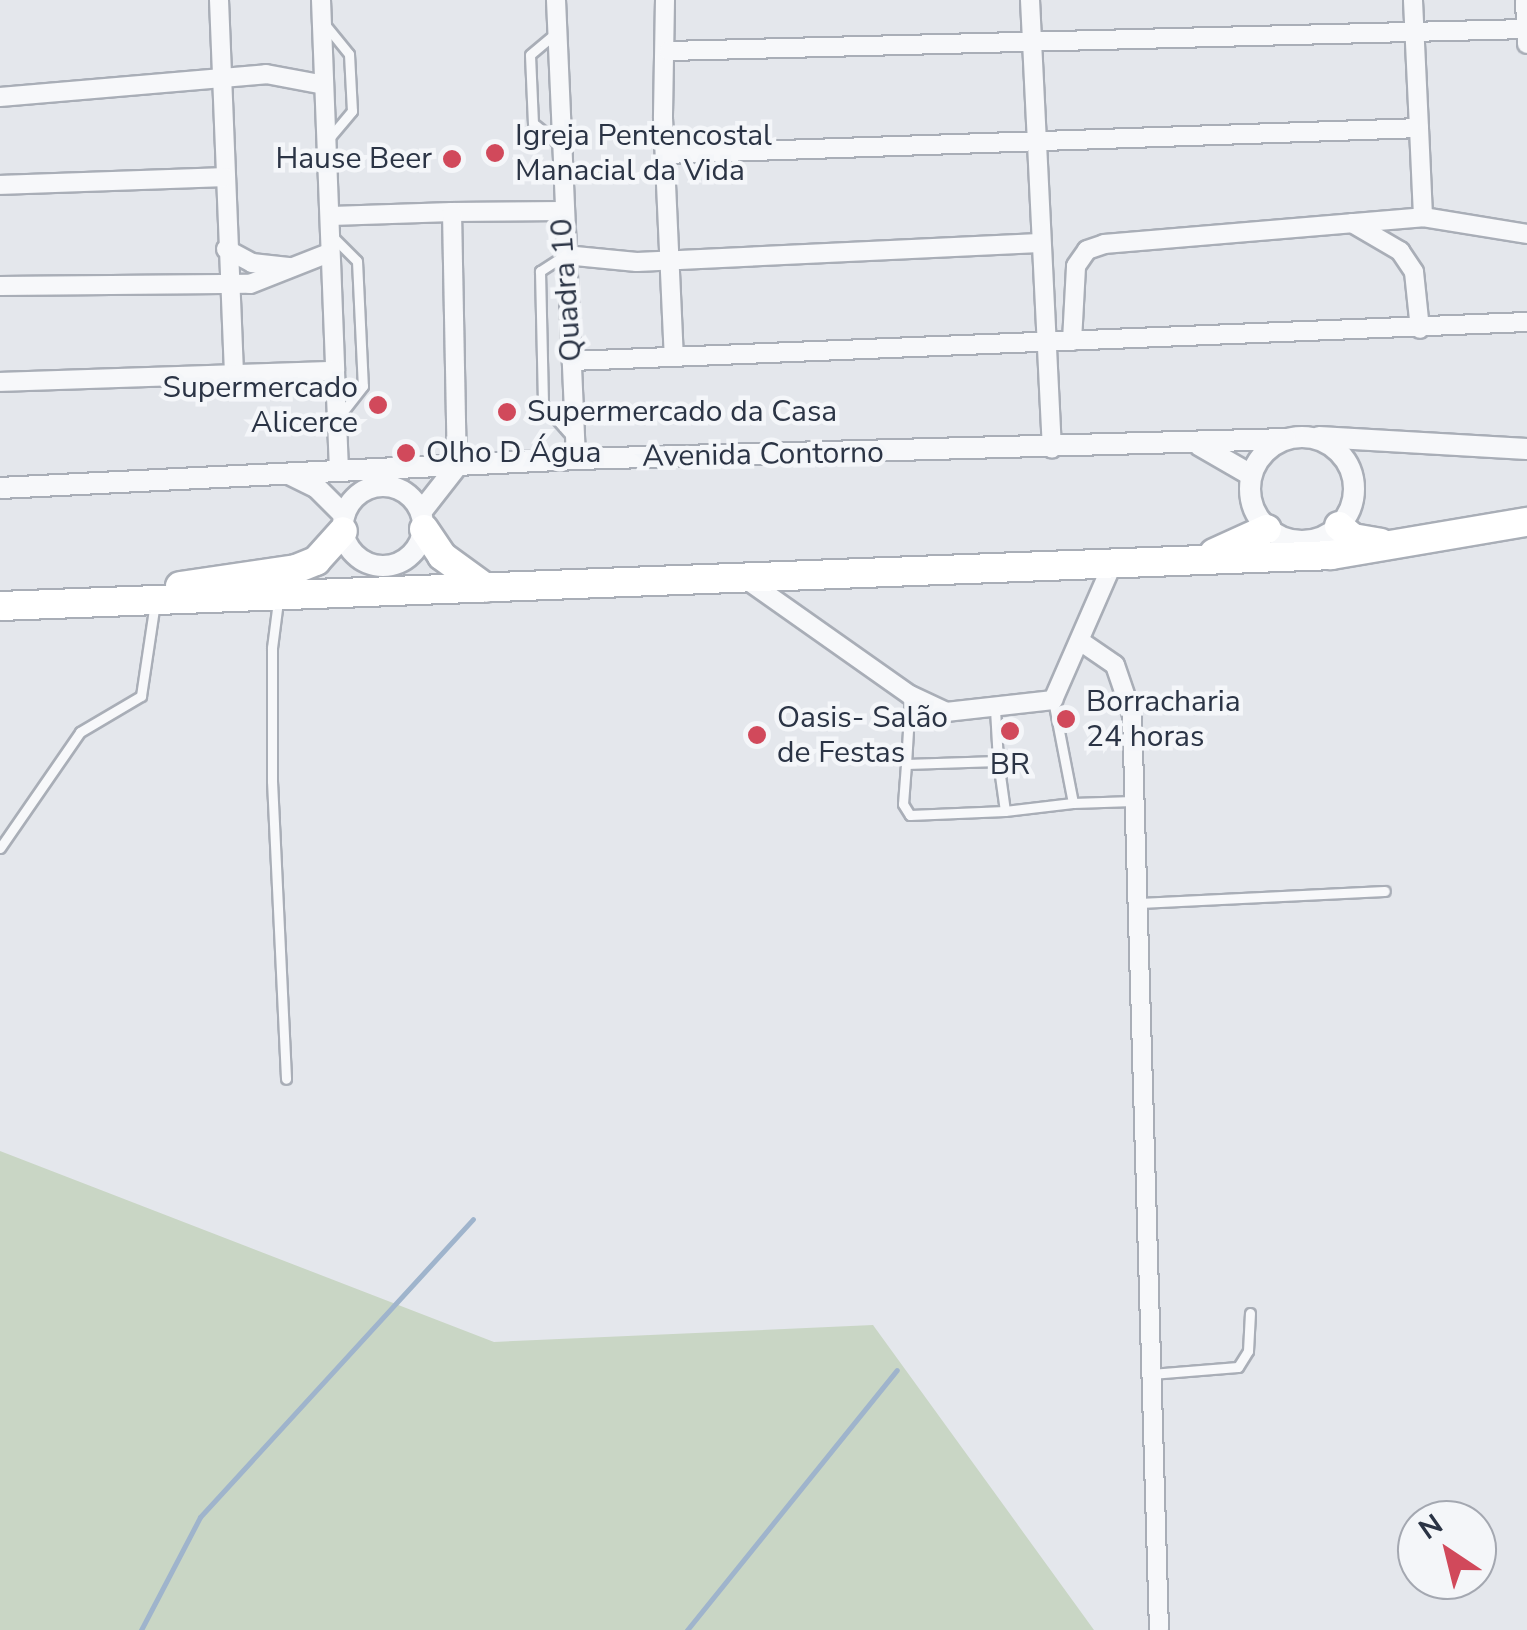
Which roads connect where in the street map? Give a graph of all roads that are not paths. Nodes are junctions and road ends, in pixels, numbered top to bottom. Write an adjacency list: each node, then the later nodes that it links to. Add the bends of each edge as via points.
1 (219, 0): 15 (street)
2 (321, 0): 8 (street)
3 (556, 0): 10 (street, Quadra 10)
4 (665, 0): 14 (street)
5 (1030, 0): 13 (street)
6 (1413, 0): 11 (street)
7 (1526, 0): 9 (street)
8 (322, 22): 16 (street); 19 (lane, via 349,54 352,110)
9 (1526, 29): 11 (street); 12 (street)
10 (557, 32): 21 (street, Quadra 10); 21 (lane, via 530,55 533,123)
11 (1415, 33): 13 (street); 18 (street)
12 (1527, 44)
13 (1032, 45): 14 (street); 20 (street)
14 (669, 50): 22 (street)
15 (220, 83): 16 (street, via 286,74); 17 (street); 23 (street)
16 (324, 86): 19 (street)
17 (0, 97)
18 (1419, 128): 20 (street); 27 (street)
19 (328, 140): 29 (street)
20 (1035, 142): 22 (street); 31 (street)
21 (560, 145): 25 (street, Quadra 10)
22 (664, 154): 34 (street)
23 (226, 177): 24 (street); 32 (street)
24 (0, 185)
25 (562, 211): 26 (street); 33 (street, Quadra 10)
26 (452, 212): 29 (street); 54 (street)
27 (1423, 217): 28 (street); 30 (street)
28 (1352, 223): 39 (street, via 1407,262); 40 (street, via 1087,250 1076,266)
29 (331, 234): 35 (street); 44 (street); 47 (lane, via 357,260 363,386)
30 (1527, 234)
31 (1040, 243): 34 (street); 41 (street)
32 (226, 249): 35 (street, via 252,263); 36 (street)
33 (565, 255): 34 (street); 43 (street, Quadra 10); 52 (lane, via 540,272 543,404)
34 (671, 260): 42 (street)
35 (301, 266): 36 (street, via 250,284)
36 (226, 284): 37 (street); 45 (street)
37 (0, 286)
38 (1527, 322): 39 (street)
39 (1420, 329): 40 (street)
40 (1072, 340): 41 (street)
41 (1046, 342): 42 (street); 51 (street)
42 (674, 357): 43 (street)
43 (572, 361): 52 (street, Quadra 10)
44 (335, 371): 45 (street); 47 (street)
45 (234, 374): 46 (street)
46 (0, 382)
47 (338, 418): 55 (street)
48 (1308, 437): 49 (street); 53 (street); 63 (street, via 1330,444 1352,471 1352,506)
49 (1286, 439): 50 (street, Avenida Contorno); 57 (street, via 1268,449)
50 (1188, 440): 51 (street, Avenida Contorno); 57 (street)
51 (1052, 448): 52 (street, Avenida Contorno)
52 (575, 450): 54 (street, Avenida Contorno)
53 (1527, 450)
54 (457, 466): 58 (street, Avenida Contorno); 60 (street)
55 (339, 471): 56 (street, Avenida Contorno); 58 (street, Avenida Contorno)
56 (287, 474): 59 (street, Avenida Contorno); 62 (street, via 316,487)
57 (1251, 475): 64 (street, via 1251,504)
58 (382, 477): 60 (street, via 406,492); 62 (street, via 358,494)
59 (0, 488)
60 (422, 520): 69 (street, via 414,552); 70 (highway, via 442,556)
61 (1527, 522): 65 (highway)
62 (343, 523): 69 (street, via 354,554); 72 (highway, via 316,560 186,584)
63 (1339, 526): 64 (street, via 1304,542); 65 (highway, via 1366,542)
64 (1267, 528): 66 (highway)
65 (1398, 544): 66 (highway, via 1331,555)
66 (1192, 562): 67 (highway)
67 (1111, 567): 68 (highway); 74 (street)
68 (743, 578): 70 (highway); 75 (street)
69 (385, 580): 70 (highway); 71 (highway)
70 (486, 588)
71 (279, 598): 72 (highway); 86 (lane, via 272,648 272,781)
72 (155, 599): 73 (highway); 83 (lane, via 141,696 80,732)
73 (0, 606)
74 (1080, 641): 76 (street); 80 (street, via 1115,665 1127,692)
75 (910, 694): 77 (street, via 946,712); 79 (lane)
76 (1053, 700): 77 (street); 81 (lane)
77 (995, 709): 78 (lane)
78 (998, 761): 79 (lane); 82 (lane)
79 (906, 764): 82 (lane, via 903,804 910,815)
80 (1133, 800): 81 (lane); 85 (street)
81 (1073, 803): 82 (lane)
82 (1005, 810)
83 (0, 848)
84 (1385, 891): 85 (lane)
85 (1136, 904): 88 (street)
86 (286, 1079)
87 (1250, 1312): 88 (lane, via 1248,1351 1238,1367)
88 (1151, 1374): 89 (street)
89 (1160, 1630)

